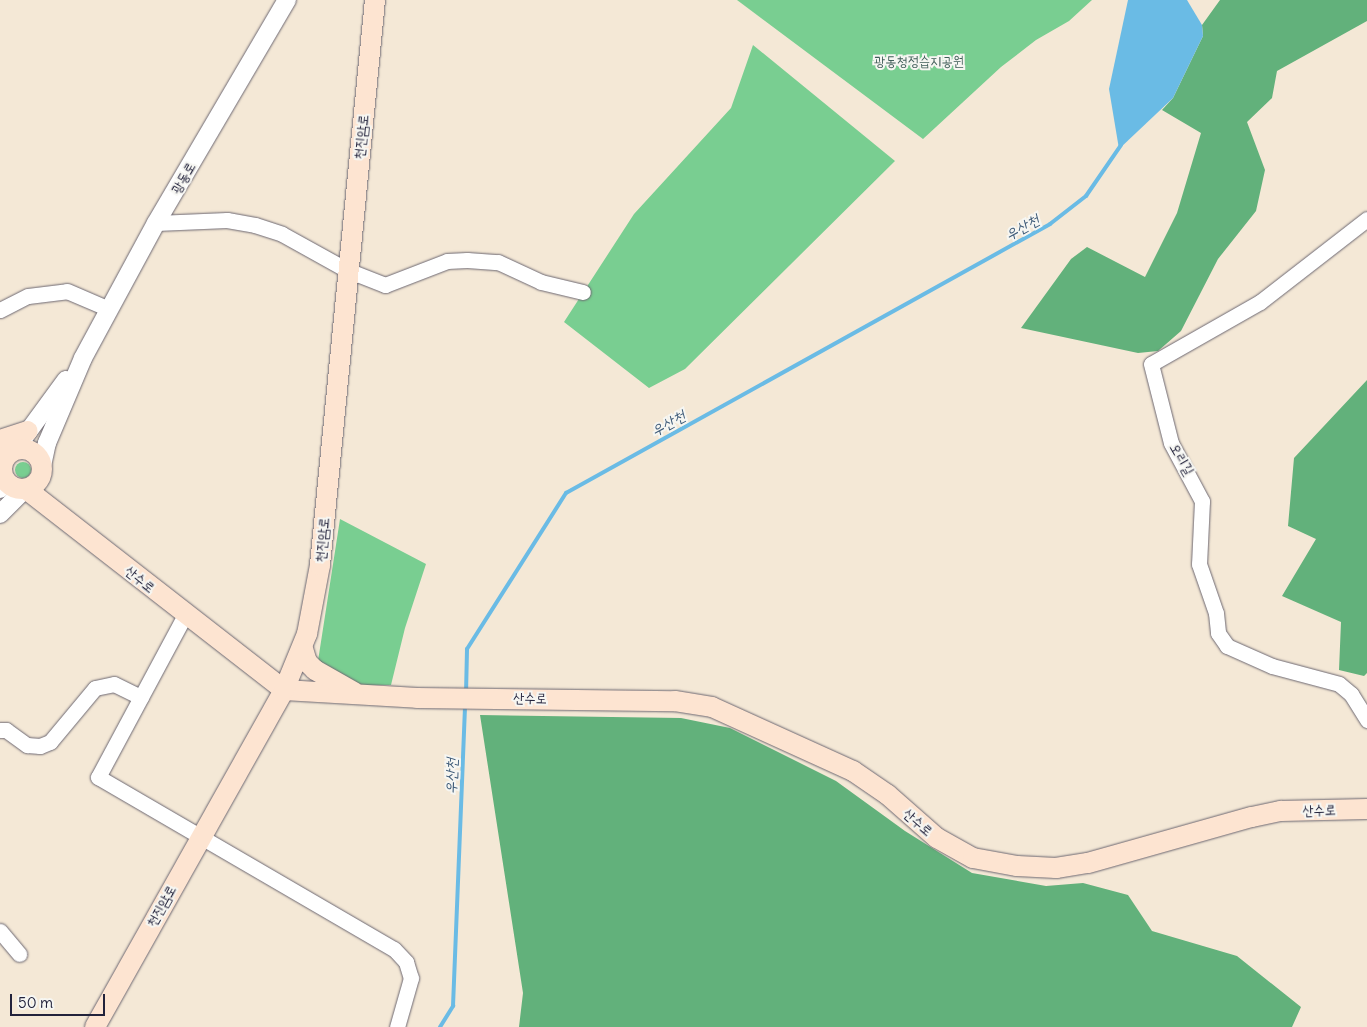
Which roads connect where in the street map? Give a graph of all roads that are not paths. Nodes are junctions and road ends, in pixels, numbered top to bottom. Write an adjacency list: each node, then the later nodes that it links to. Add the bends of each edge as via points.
1 (287, 0): 4 (street, 광동로)
2 (375, 0): 5 (main road, 천진암로)
3 (1367, 219): 21 (street, 오리길, via 1260,302 1151,364 1171,443 1202,501 1199,564 1216,613 1218,633 1227,646 1272,666 1340,684 1351,694)
4 (156, 223): 5 (street, via 227,220 255,225 282,234); 7 (street, 광동로)
5 (347, 270): 6 (street, via 385,284 447,261 498,262 541,282); 17 (main road, 천진암로, via 320,566)
6 (584, 292)
7 (109, 309): 8 (street, via 67,291 28,296); 9 (street, 광동로)
8 (0, 310)
9 (83, 358): 10 (street); 12 (street, via 47,443)
10 (28, 432): 11 (main road)
11 (3, 462): 12 (main road, via 32,452); 13 (main road, via 11,486)
12 (42, 469): 13 (main road, via 37,484); 14 (main road)
13 (25, 489): 14 (main road, 산수로); 15 (street)
14 (58, 513): 16 (main road, 산수로)
15 (0, 514)
16 (186, 616): 18 (main road, 산수로); 20 (street)
17 (303, 649): 18 (main road, 천진암로); 19 (main road, via 307,662 315,670)
18 (284, 690): 19 (main road); 24 (main road, 천진암로)
19 (360, 696): 23 (main road, 산수로, via 675,701 712,707 852,771 888,795 937,838 973,858 1017,866 1056,868 1088,862 1252,816 1281,811)
20 (142, 697): 22 (street, via 114,684 95,688 50,742 40,746 27,745 6,730); 24 (street, via 98,777)
21 (1367, 720)
22 (0, 730)
23 (1367, 809)
24 (199, 837): 27 (main road, 천진암로); 28 (street, via 394,949 406,962 411,978)
25 (0, 931): 26 (street)
26 (19, 954)
27 (95, 1027)
28 (397, 1027)

